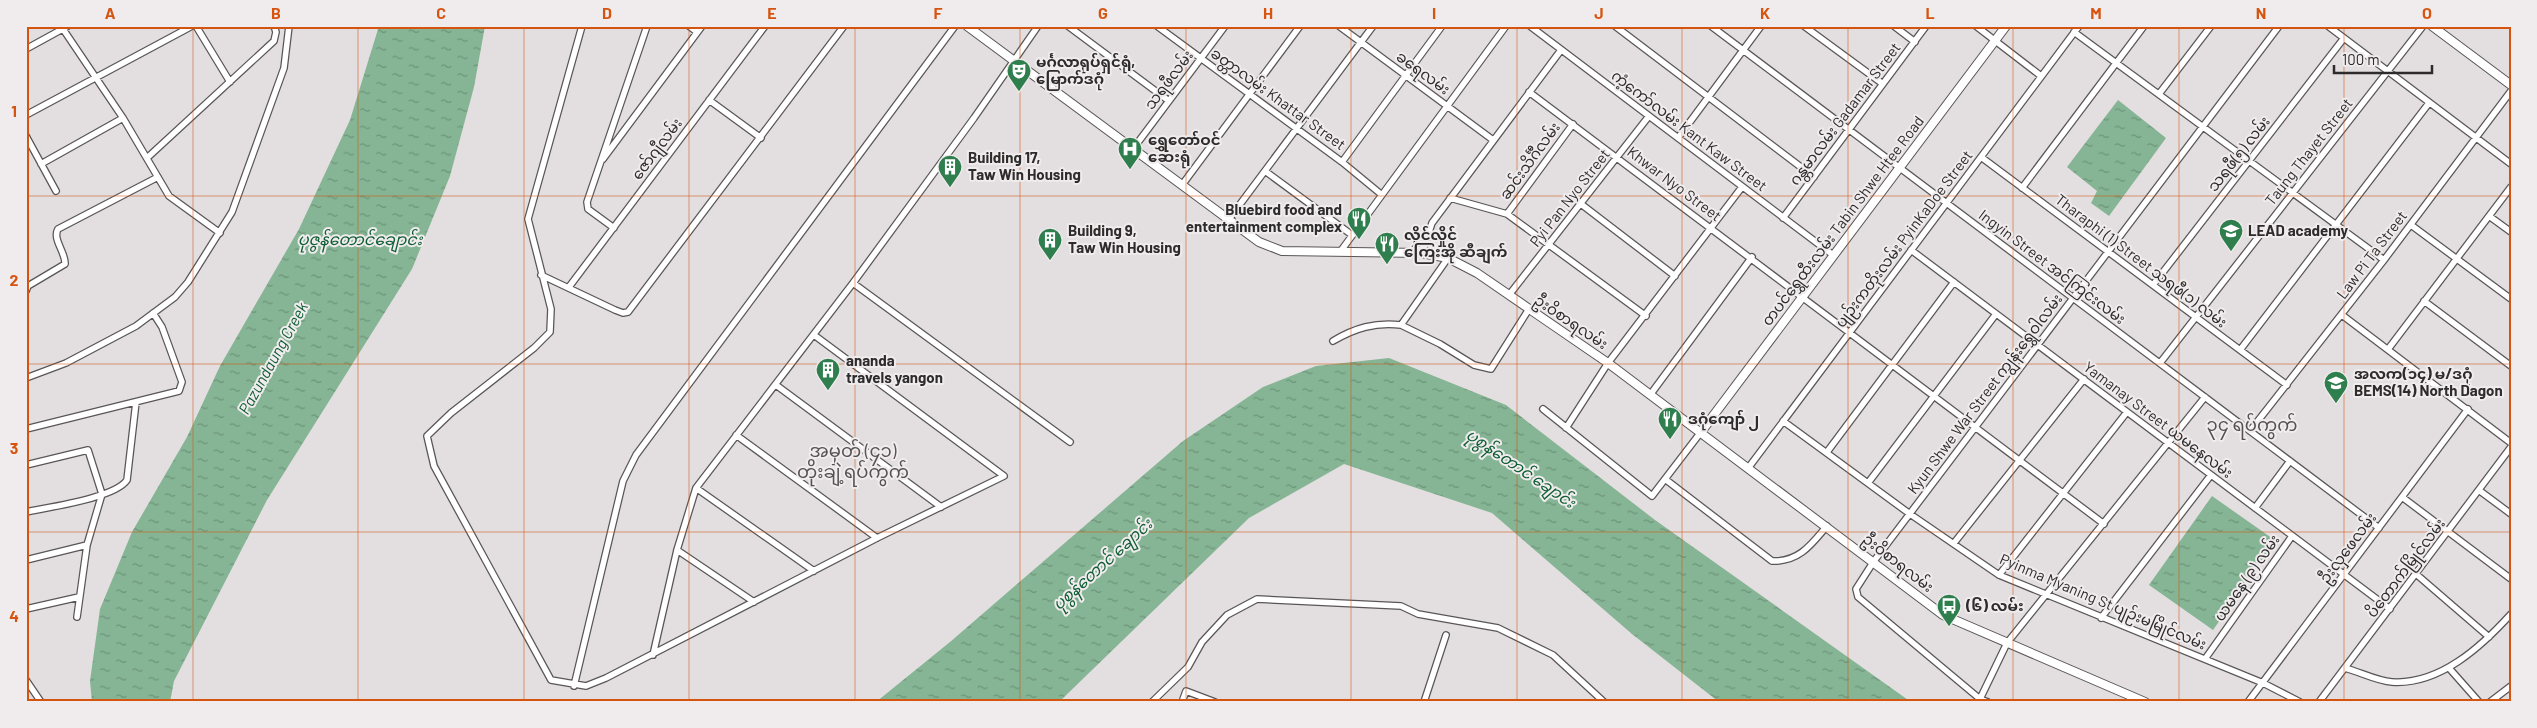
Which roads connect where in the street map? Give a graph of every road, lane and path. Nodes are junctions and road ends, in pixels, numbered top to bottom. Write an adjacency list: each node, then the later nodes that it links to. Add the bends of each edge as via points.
1 (192, 26): 55 (street)
2 (196, 26): 56 (street)
3 (274, 26): 56 (street, via 274,41)
4 (289, 26): 112 (street, via 284,68 232,212)
5 (582, 26): 124 (street, via 529,212 530,230)
6 (647, 26): 86 (street)
7 (689, 26): 39 (street)
8 (702, 26): 39 (street)
9 (765, 26): 64 (street, ဇော်ဂျီလမ်း)
10 (844, 26): 76 (street)
11 (955, 26): 226 (street, via 636,455 623,481)
12 (967, 26): 50 (main road, ဦးဝိစာရလမ်း)
13 (1038, 26): 50 (street)
14 (1068, 26): 65 (street)
15 (1157, 26): 49 (street, ခတ္တာလမ်း Khattar Street)
16 (1225, 26): 49 (street, သရဖီလမ်း)
17 (1300, 26): 61 (street)
18 (1339, 26): 44 (street, ခရေလမ်း)
19 (1373, 26): 44 (street)
20 (1442, 26): 53 (street)
21 (1506, 26): 67 (street)
22 (1530, 26): 47 (street, ကံ့ကော်လမ်း Kant Kaw Street)
23 (1616, 26): 63 (street)
24 (1711, 26): 48 (street, Ingyin Street အင်ကြင်းလမ်း)
25 (1761, 26): 48 (street)
26 (1804, 26): 57 (street)
27 (1894, 26): 45 (street)
28 (1926, 26): 45 (street, ဂန္တမာလမ်း Gadamar Street)
29 (1976, 26): 43 (street)
30 (2006, 26): 43 (main road, တပင်ရွှေထီးလမ်း Tabin Shwe Htee Road)
31 (2079, 26): 40 (street, ပျဉ်းကတိုးလမ်း PyinKaDoe Street)
32 (2144, 26): 51 (street)
33 (2211, 26): 62 (street)
34 (2279, 26): 72 (street, Kyun Shwe War Street ကျွန်းရွှေဝါလမ်း)
35 (2328, 26): 41 (street)
36 (2422, 26): 52 (street, Taung Thayet Street)
37 (2432, 26): 58 (main road)
38 (66, 28): 46 (street); 55 (street)
39 (697, 32): 86 (street)
40 (2074, 32): 51 (street); 54 (street, ပျဉ်းကတိုးလမ်း PyinKaDoe Street)
41 (2344, 38): 52 (street); 84 (street, သရဖီ(၅) လမ်း)
42 (26, 40): 46 (street)
43 (1995, 41): 54 (street); 89 (main road, တပင်ရွှေထီးလမ်း Tabin Shwe Htee Road)
44 (1361, 42): 53 (street, ခရေလမ်း); 73 (street)
45 (1915, 42): 57 (street, ဂန္တမာလမ်း Gadamar Street)
46 (28, 48)
47 (1561, 50): 60 (street); 69 (street, ကံ့ကော်လမ်း Kant Kaw Street)
48 (1743, 50): 63 (street); 74 (street, Ingyin Street အင်ကြင်းလမ်း)
49 (1201, 58): 61 (street, ခတ္တာလမ်း Khattar Street); 65 (street, သရဖီလမ်း)
50 (1014, 61): 80 (main road, ဦးဝိစာရလမ်း); 127 (street)
51 (2116, 63): 62 (street); 96 (street)
52 (2388, 71): 66 (street); 98 (street, Taung Thayet Street)
53 (1406, 76): 67 (street, ခရေလမ်း); 85 (street)
54 (2040, 76): 82 (street, ပျဉ်းကတိုးလမ်း PyinKaDoe Street)
55 (95, 77): 68 (street); 70 (street)
56 (230, 82): 83 (street)
57 (1883, 84): 74 (street, ဂန္တမာလမ်း Gadamar Street)
58 (2511, 85)
59 (2511, 91): 78 (street, Law Pi Ta Street)
60 (1529, 92): 71 (street, Khwar Nyo Street); 79 (street)
61 (1250, 94): 73 (street, ခတ္တာလမ်း Khattar Street); 93 (street)
62 (2159, 94): 72 (street)
63 (1708, 97): 77 (street); 92 (street)
64 (709, 100): 76 (street); 109 (street, ဇော်ဂျီလမ်း)
65 (1169, 101): 80 (street, သရဖီလမ်း)
66 (2429, 102): 78 (street); 107 (street)
67 (1447, 106): 79 (street, ခရေလမ်း); 99 (street)
68 (26, 115)
69 (1649, 116): 77 (street, ကံ့ကော်လမ်း Kant Kaw Street); 81 (street, Pyi Pan Nyo Street)
70 (123, 118): 83 (street); 87 (street)
71 (1573, 124): 81 (street, Khwar Nyo Street); 103 (street, ဆင်းသိင်္ဂီလမ်း)
72 (2203, 127): 84 (street); 117 (street, Kyun Shwe War Street ကျွန်းရွှေဝါလမ်း)
73 (1296, 129): 85 (street, ခတ္တာလမ်း Khattar Street); 90 (street)
74 (1849, 130): 89 (street, Ingyin Street အင်ကြင်းလမ်း); 92 (street, ဂန္တမာလမ်း Gadamar Street)
75 (26, 136): 87 (street)
76 (761, 138): 129 (street, via 628,312 615,310)
77 (1678, 138): 94 (street, ကံ့ကော်လမ်း Kant Kaw Street)
78 (2476, 138): 88 (street); 108 (street, Law Pi Ta Street)
79 (1493, 140): 100 (street)
80 (1133, 149): 93 (main road, ဦးဝိစာရလမ်း)
81 (1617, 157): 102 (street, Pyi Pan Nyo Street); 110 (street, Khwar Nyo Street)
82 (1981, 157): 96 (street, Tharaphi (1) Street သရဖီ(၁) လမ်း); 101 (street, ပျဉ်းကတိုးလမ်း PyinKaDoe Street)
83 (147, 158): 91 (street)
84 (2250, 161): 98 (street); 128 (street, သရဖီ(၅) လမ်း)
85 (1342, 162): 99 (street, ခတ္တာလမ်း Khattar Street)
86 (600, 163): 109 (street, via 586,206)
87 (41, 164): 97 (street)
88 (2511, 164)
89 (1900, 168): 101 (street, Ingyin Street အင်ကြင်းလမ်း); 119 (main road, တပင်ရွှေထီးလမ်း Tabin Shwe Htee Road)
90 (1265, 171): 106 (street); 113 (street)
91 (158, 177): 112 (street, via 174,200); 130 (street, via 58,228 57,238 65,264 28,286)
92 (1814, 177): 105 (street, ဂန္တမာလမ်း Gadamar Street)
93 (1182, 185): 106 (main road, ဦးဝိစာရလမ်း)
94 (1742, 187): 105 (street, ကံ့ကော်လမ်း Kant Kaw Street); 110 (street)
95 (2511, 187): 104 (street)
96 (2022, 188): 117 (street, Tharaphi (1) Street သရဖီ(၁) လမ်း)
97 (56, 190)
98 (2293, 193): 107 (street); 141 (street, Taung Thayet Street)
99 (1382, 195): 113 (street)
100 (1450, 198): 103 (street); 118 (street, via 1432,223)
101 (1947, 203): 115 (street, ပျဉ်းကတိုးလမ်း PyinKaDoe Street); 133 (street, Ingyin Street အင်ကြင်းလမ်း)
102 (1582, 204): 114 (street, Pyi Pan Nyo Street); 125 (street)
103 (1507, 214): 114 (street)
104 (2489, 216): 111 (street); 122 (street)
105 (1783, 218): 119 (street, ကံ့ကော်လမ်း Kant Kaw Street)
106 (1229, 220): 116 (main road, ဦးဝိစာရလမ်း, via 1259,242 1282,251)
107 (2336, 225): 123 (street); 148 (street)
108 (2411, 225): 122 (street); 123 (street, Law Pi Ta Street)
109 (614, 228): 129 (street, ဇော်ဂျီလမ်း)
110 (1712, 228): 120 (street, Khwar Nyo Street); 125 (street)
111 (2511, 232)
112 (220, 233): 137 (street, via 188,282)
113 (1352, 236): 116 (street)
114 (1550, 245): 131 (street, Pyi Pan Nyo Street); 140 (street)
115 (1912, 250): 126 (street, Yamanay Street ယမနေလမ်း); 143 (street, ပျဉ်းကတိုးလမ်း PyinKaDoe Street)
116 (1340, 252): 118 (main road, ဦးဝိစာရလမ်း)
117 (2108, 252): 128 (street, Tharaphi (1) Street သရဖီ(၁) လမ်း); 133 (street, Kyun Shwe War Street ကျွန်းရွှေဝါလမ်း)
118 (1422, 253): 121 (main road, ဦးဝိစာရလမ်း)
119 (1833, 255): 132 (main road, တပင်ရွှေထီးလမ်း Tabin Shwe Htee Road)
120 (1752, 257): 132 (street, Khwar Nyo Street); 158 (street)
121 (1448, 258): 131 (main road, ဦးဝိစာရလမ်း); 142 (street)
122 (2456, 259): 134 (street); 135 (street)
123 (2384, 260): 139 (street, Law Pi Ta Street)
124 (542, 275): 129 (street); 226 (street, via 551,310 550,332 429,432 427,442 437,473 551,680)
125 (1675, 276): 140 (street)
126 (1954, 282): 138 (street, Yamanay Street ယမနေလမ်း); 151 (street)
127 (853, 283): 144 (street); 171 (street)
128 (2153, 285): 141 (street, Tharaphi (1) Street သရဖီ(၁) လမ်း)
129 (569, 287)
130 (26, 291)
131 (1510, 296): 136 (main road, ဦးဝိစာရလမ်း)
132 (1804, 296): 143 (street, Khwar Nyo Street); 169 (main road, တပင်ရွှေထီးလမ်း Tabin Shwe Htee Road)
133 (2073, 298): 146 (street, Kyun Shwe War Street ကျွန်းရွှေဝါလမ်း); 150 (street, Ingyin Street အင်ကြင်းလမ်း)
134 (2511, 300)
135 (2424, 301): 147 (street); 152 (street)
136 (1528, 309): 142 (street, via 1491,369 1474,365 1440,344); 149 (main road, ဦးဝိစာရလမ်း)
137 (154, 313): 153 (street, via 136,326 66,362); 160 (street, via 162,327 182,387 179,391)
138 (1996, 314): 146 (street, Yamanay Street ယမနေလမ်း); 157 (street)
139 (2342, 315): 147 (street); 155 (street, Law Pi Ta Street)
140 (1646, 316): 149 (street)
141 (2196, 317): 148 (street, Tharaphi (1) Street သရဖီ(၁) လမ်း); 150 (street, Taung Thayet Street)
142 (1401, 326): 145 (street, via 1370,324)
143 (1850, 332): 151 (street, Khwar Nyo Street); 164 (street, ပျဉ်းကတိုးလမ်း PyinKaDoe Street)
144 (814, 334): 156 (street); 188 (street, via 1004,476)
145 (1333, 341)
146 (2038, 345): 154 (street, Yamanay Street ယမနေလမ်း); 165 (street, Kyun Shwe War Street ကျွန်းရွှေဝါလမ်း)
147 (2389, 348): 162 (street)
148 (2240, 350): 155 (street, Tharaphi (1) Street သရဖီ(၁) လမ်း)
149 (1608, 363): 158 (main road, ဦးဝိစာရလမ်း); 166 (street)
150 (2160, 363): 159 (street, Ingyin Street အင်ကြင်းလမ်း)
151 (1893, 364): 157 (street, Khwar Nyo Street); 175 (street)
152 (2511, 366)
153 (26, 378)
154 (2084, 379): 163 (street, Yamanay Street ယမနေလမ်း); 176 (street)
155 (2287, 385): 168 (street, Law Pi Ta Street)
156 (776, 386): 170 (street); 188 (street)
157 (1934, 395): 165 (street, Khwar Nyo Street); 182 (street)
158 (1650, 396): 169 (main road, ဦးဝိစာရလမ်း)
159 (2205, 397): 168 (street, Ingyin Street အင်ကြင်းလမ်း); 172 (street)
160 (136, 402): 167 (street); 186 (street, via 128,480 120,488)
161 (1543, 408): 166 (street)
162 (2468, 409): 173 (street); 187 (street, ဦးလှဖေလမ်း)
163 (2127, 412): 172 (street, Yamanay Street ယမနေလမ်း); 185 (street)
164 (1783, 421): 175 (street, Pyinma Myaning St ပျဉ်းမမြိုင်လမ်း); 179 (street, ပျဉ်းကတိုးလမ်း PyinKaDoe Street)
165 (1976, 426): 176 (street, Khwar Nyo Street); 191 (street, Kyun Shwe War Street ကျွန်းရွှေဝါလမ်း)
166 (1566, 428): 181 (street, via 1652,496)
167 (26, 429)
168 (2250, 431): 177 (street, Ingyin Street အင်ကြင်းလမ်း)
169 (1701, 432): 179 (main road, ဦးဝိစာရလမ်း); 181 (street)
170 (736, 435): 183 (street); 198 (street)
171 (1070, 442)
172 (2168, 443): 180 (street, Yamanay Street ယမနေလမ်း); 193 (street)
173 (2511, 443)
174 (2511, 447): 184 (street, ပိတောက်မြိုင်လမ်း)
175 (1826, 452): 182 (street, Pyinma Myaning St ပျဉ်းမမြိုင်လမ်း)
176 (2020, 460): 185 (street, Khwar Nyo Street); 199 (street)
177 (2290, 461): 189 (street); 195 (street, Ingyin Street အင်ကြင်းလမ်း)
178 (26, 465): 186 (street, via 88,450)
179 (1748, 467): 194 (main road, ဦးဝိစာရလမ်း)
180 (2210, 474): 189 (street, Yamanay Street ယမနေလမ်း); 216 (street)
181 (1665, 479): 194 (street, via 1772,561 1797,558)
182 (1868, 483): 191 (street, Pyinma Myaning St ပျဉ်းမမြိုင်လမ်း)
183 (696, 488): 201 (street); 204 (street)
184 (2480, 491): 192 (street); 196 (street, ပိတောက်မြိုင်လမ်း)
185 (2063, 493): 193 (street, Khwar Nyo Street); 206 (street)
186 (102, 494): 190 (street); 200 (street)
187 (2402, 497): 195 (street, ဦးလှဖေလမ်း); 196 (street)
188 (941, 507): 198 (street)
189 (2255, 508): 197 (street, Yamanay Street ယမနေလမ်း)
190 (26, 512)
191 (1910, 514): 199 (street, Pyinma Myaning St ပျဉ်းမမြိုင်လမ်း); 203 (street, Kyun Shwe War Street ကျွန်းရွှေဝါလမ်း)
192 (2511, 514)
193 (2104, 524): 209 (street)
194 (1827, 526): 203 (main road, ဦးဝိစာရလမ်း)
195 (2379, 528): 207 (street, ဦးလှဖေလမ်း)
196 (2448, 532): 205 (street, ပိတောက်မြိုင်လမ်း); 208 (street)
197 (2292, 536): 207 (street, Yamanay Street ယမနေလမ်း); 221 (street, ယမနေ (၉) လမ်း)
198 (877, 538): 204 (street)
199 (1954, 543): 206 (street, Pyinma Myaning St ပျဉ်းမမြိုင်လမ်း)
200 (87, 545): 202 (street); 210 (street)
201 (677, 550): 211 (street); 220 (street)
202 (26, 560)
203 (1874, 561): 219 (main road, ဦးဝိစာရလမ်း, via 1943,614); 228 (street, Kyun Shwe War Street ကျွန်းရွှေဝါလမ်း, via 1856,589 1858,596)
204 (814, 571): 211 (street)
205 (2416, 574): 213 (street, ပိတောက်မြိုင်လမ်း); 218 (street)
206 (1999, 575): 209 (street, Pyinma Myaning St ပျဉ်းမမြိုင်လမ်း)
207 (2344, 575): 213 (street, Yamanay Street ယမနေလမ်း); 225 (street, ဦးလှဖေလမ်း)
208 (2511, 579)
209 (2047, 595): 216 (street, Pyinma Myaning St ပျဉ်းမမြိုင်လမ်း); 219 (street)
210 (79, 598): 212 (street); 215 (street)
211 (754, 602): 220 (street)
212 (26, 609)
213 (2390, 609): 222 (street, ပိတောက်မြိုင်လမ်း)
214 (2511, 614): 218 (street)
215 (78, 617)
216 (2101, 618): 221 (street, Pyinma Myaning St ပျဉ်းမမြိုင်လမ်း)
217 (1446, 635): 233 (street)
218 (2489, 638): 223 (street)
219 (2007, 643): 228 (street); 236 (main road, ဦးဝိစာရလမ်း)
220 (653, 655): 226 (street, via 586,686)
221 (2205, 659): 225 (street, Pyinma Myaning St ပျဉ်းမမြိုင်လမ်း)
222 (2345, 668): 223 (street, via 2390,682 2403,682); 239 (street, ပိတောက်မြိုင်လမ်း)
223 (2449, 668): 240 (street)
224 (26, 680): 229 (street)
225 (2263, 683): 237 (street, ဦးလှဖေလမ်း); 238 (street, Pyinma Myaning St ပျဉ်းမမြိုင်လမ်း)
226 (574, 686)
227 (2511, 686): 241 (street)
228 (1980, 698): 235 (street, Kyun Shwe War Street ကျွန်းရွှေဝါလမ်း)
229 (41, 702)
230 (1152, 702): 234 (street, via 1188,667 1202,642 1227,615 1257,599 1401,606 1418,614 1498,628 1553,655)
231 (1182, 702): 232 (street, via 1186,691)
232 (1215, 702)
233 (1424, 702)
234 (1604, 702)
235 (1988, 702)
236 (2144, 702)
237 (2248, 702)
238 (2300, 702)
239 (2319, 702)
240 (2479, 702)
241 (2490, 702)

